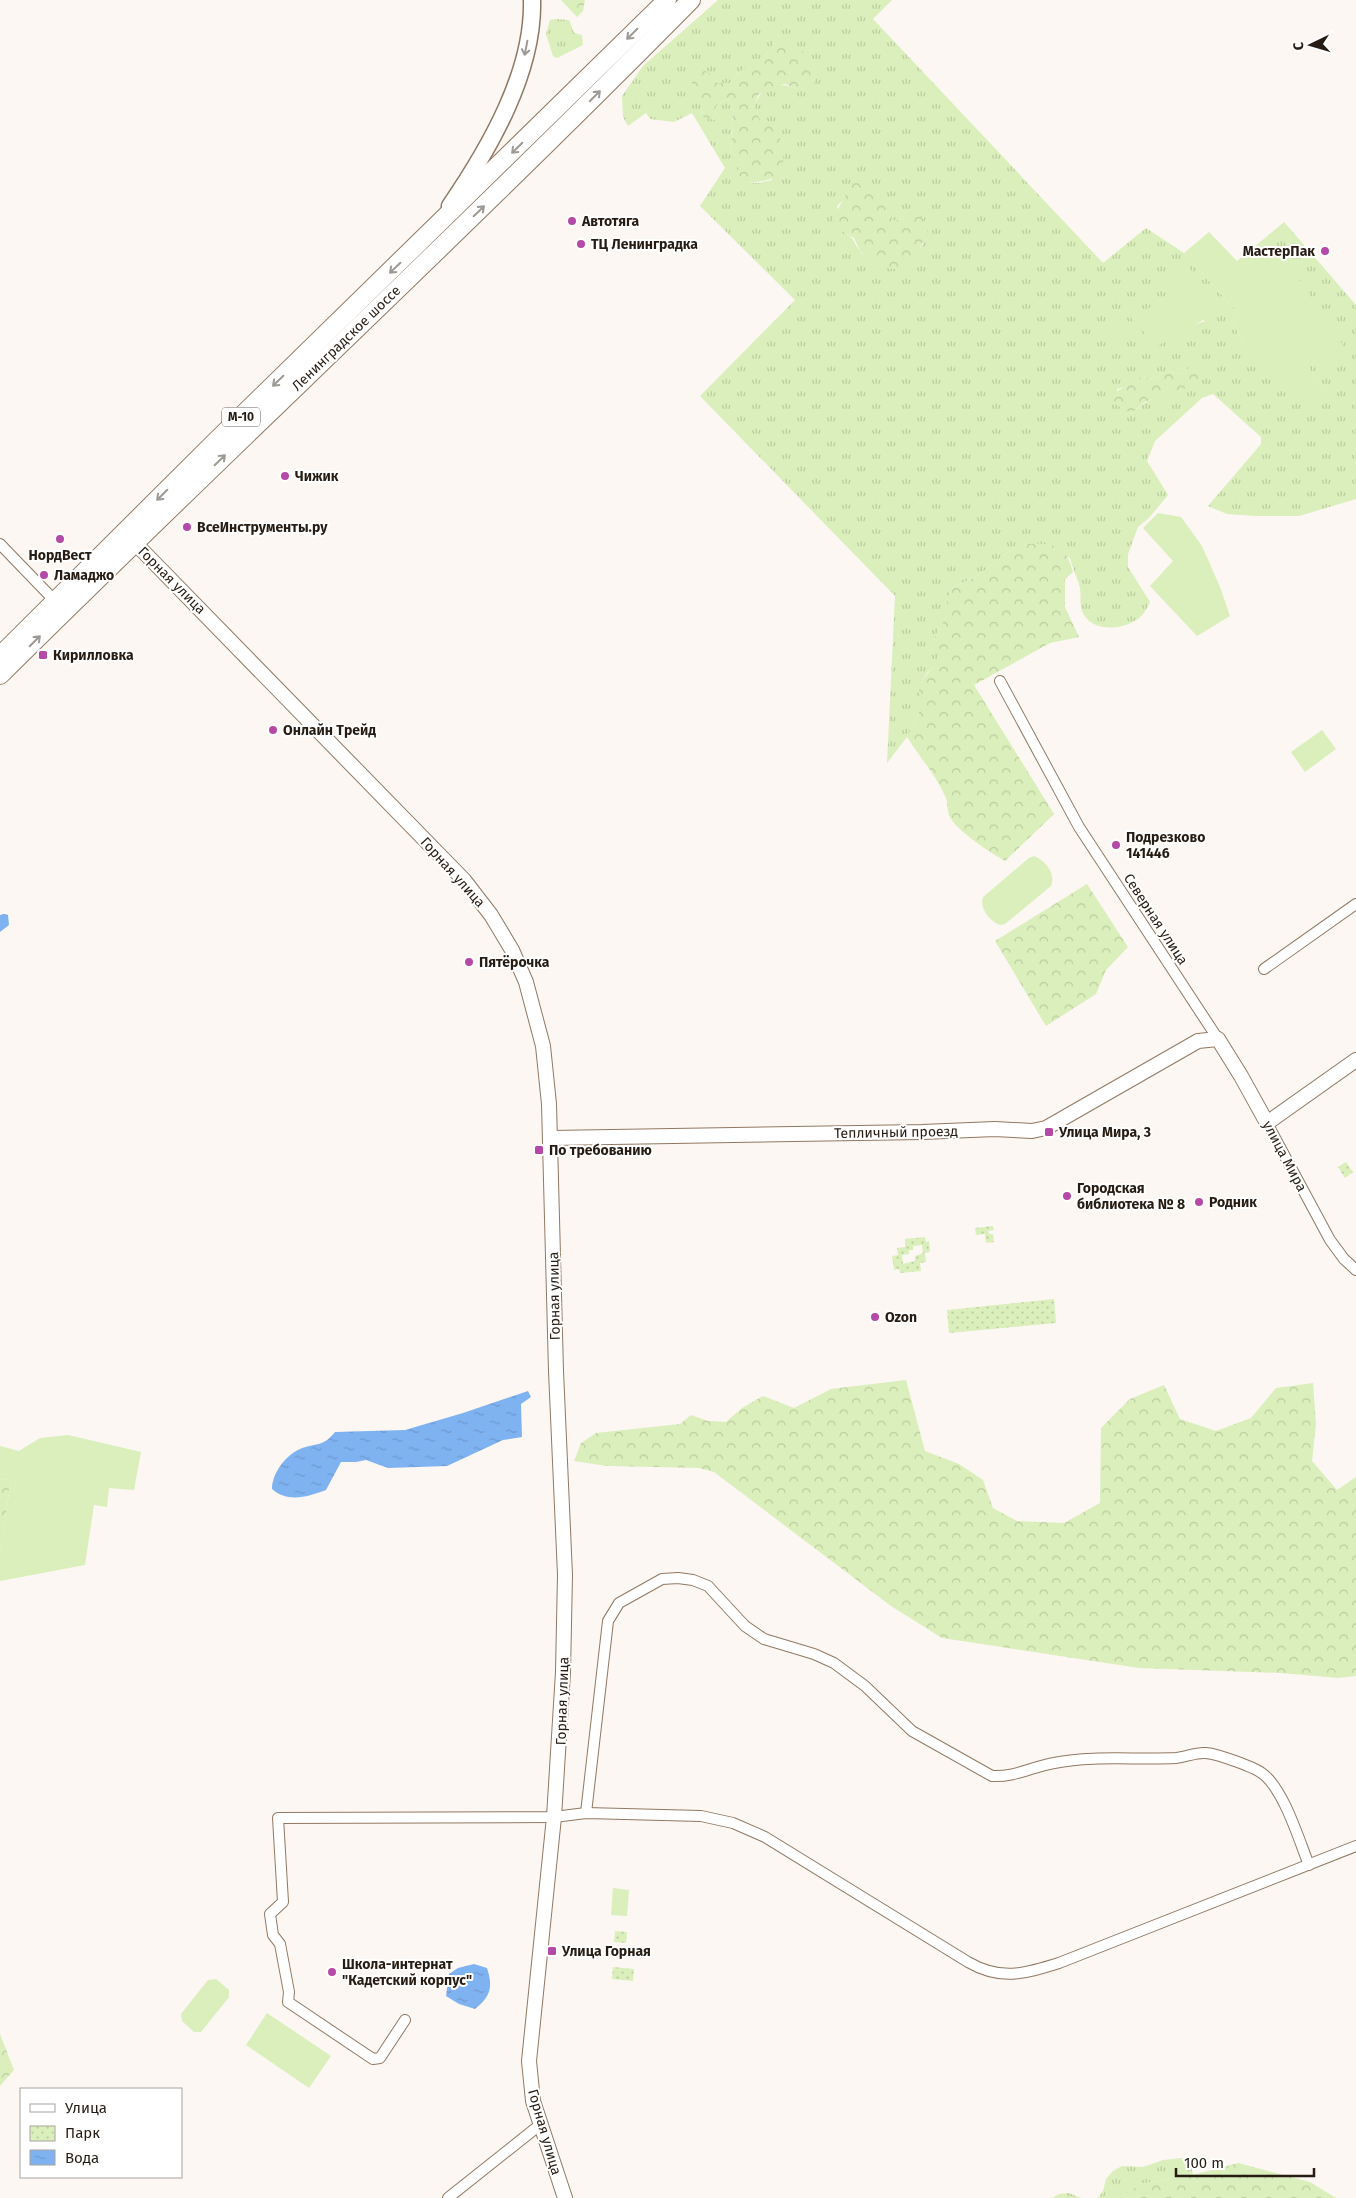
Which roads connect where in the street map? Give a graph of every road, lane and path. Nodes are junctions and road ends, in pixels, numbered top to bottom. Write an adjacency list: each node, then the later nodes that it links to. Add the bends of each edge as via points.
1 (532, 0): 6 (main road, one-way to 6, via 524,60 496,133)
2 (667, 0): 6 (highway, Ленинградское шоссе, one-way to 6)
3 (692, 0): 5 (highway, Ленинградское шоссе)
4 (698, 0): 5 (street)
5 (658, 34): 7 (highway, Ленинградское шоссе / М-10, one-way to 5)
6 (432, 231): 9 (highway, Ленинградское шоссе / М-10, one-way to 9)
7 (134, 542): 11 (highway, Ленинградское шоссе / М-10, one-way to 7); 18 (street, Горная улица, via 464,880 491,915 512,950 534,1010 543,1046)
8 (0, 544): 9 (street)
9 (55, 601): 10 (highway, Ленинградское шоссе / М-10)
10 (0, 656)
11 (0, 675)
12 (1000, 682): 15 (street, Северная улица, via 1079,827)
13 (1356, 904): 14 (street)
14 (1264, 970)
15 (1218, 1039): 17 (street, улица Мира); 18 (street, Тепличный проезд, via 1198,1041 1046,1128 1032,1131 995,1128)
16 (1356, 1060): 17 (street)
17 (1266, 1123): 19 (street, улица Мира, via 1330,1240)
18 (551, 1138): 21 (street, Горная улица, via 565,1575 561,1735)
19 (1356, 1270)
20 (586, 1813): 21 (street); 23 (street, via 694,1816 733,1823 765,1837 968,1962 996,1974 1023,1974 1059,1963); 23 (street, via 608,1621 619,1604 631,1596 662,1580 678,1578 708,1586 745,1626 764,1639 834,1663 865,1686 912,1731 992,1776 1007,1777 1053,1763 1090,1758 1178,1758 1206,1753 1250,1767 1264,1774 1278,1793)
21 (554, 1817): 24 (street, via 278,1818 283,1902 270,1914 273,1935 280,1944 288,2002 373,2059 380,2058); 25 (street, Горная улица, via 529,2061 533,2101)
22 (1356, 1846): 23 (street)
23 (1309, 1865)
24 (405, 2020)
25 (541, 2124): 26 (street); 27 (street, Горная улица)
26 (448, 2198)
27 (565, 2198)

